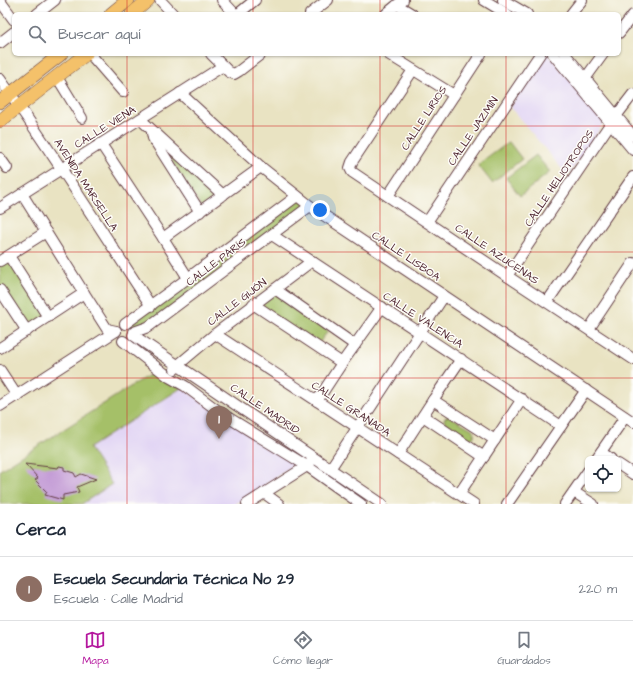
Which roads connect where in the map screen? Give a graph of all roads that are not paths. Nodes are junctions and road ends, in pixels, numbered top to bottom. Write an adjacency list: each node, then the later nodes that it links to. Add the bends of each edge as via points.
1 (55, 0): 14 (street)
2 (128, 0): 15 (main road)
3 (148, 0): 16 (main road)
4 (160, 0): 17 (street)
5 (222, 0): 18 (street)
6 (255, 0): 19 (street)
7 (328, 0): 20 (street)
8 (484, 0): 13 (street)
9 (503, 0): 13 (street)
10 (582, 0): 23 (street)
11 (0, 1): 25 (street)
12 (400, 3): 21 (street); 22 (street)
13 (513, 9)
14 (40, 12)
15 (113, 12)
16 (134, 12)
17 (171, 12)
18 (235, 12)
19 (240, 12)
20 (317, 12)
21 (389, 12)
22 (410, 12)
23 (573, 12)
24 (633, 14): 26 (street)
25 (12, 17)
26 (621, 30)
27 (12, 34): 28 (street)
28 (0, 43)
29 (58, 56): 47 (main road)
30 (83, 56): 42 (main road)
31 (92, 56): 45 (street)
32 (213, 56): 40 (street)
33 (259, 56): 40 (street, via 234,74)
34 (391, 56): 41 (street)
35 (480, 56): 49 (street, CALLE LIRIOS)
36 (539, 56): 72 (street, CALLE JAZMÍN)
37 (555, 56): 44 (street)
38 (566, 56): 44 (street)
39 (602, 56): 44 (street)
40 (222, 66): 46 (street, CALLE VIENA)
41 (413, 70): 49 (street); 68 (street, CALLE AZUCENAS, via 350,168 355,175)
42 (57, 77): 51 (main road); 52 (street)
43 (0, 80): 47 (street, AVENIDA MARSELLA)
44 (582, 82): 54 (street)
45 (123, 92)
46 (180, 93): 53 (street, CALLE VIENA); 61 (street, CALLE LISBOA)
47 (11, 94): 50 (main road); 51 (street, AVENIDA MARSELLA)
48 (633, 94): 54 (street, CALLE HELIOTROPOS)
49 (454, 95): 68 (street, CALLE LIRIOS)
50 (0, 102)
51 (20, 107): 55 (main road); 63 (street, AVENIDA MARSELLA)
52 (82, 118)
53 (140, 119): 56 (street); 58 (street, CALLE VIENA)
54 (613, 120): 57 (street); 59 (street); 79 (street, CALLE HELIOTROPOS)
55 (0, 122)
56 (151, 129): 66 (street); 71 (street, via 153,138)
57 (633, 136)
58 (101, 144): 63 (street, CALLE VIENA); 75 (street)
59 (633, 150)
60 (0, 158): 62 (street)
61 (261, 167): 66 (street); 67 (street, CALLE LISBOA)
62 (7, 168)
63 (62, 169): 65 (street, CALLE VIENA); 87 (street, AVENIDA MARSELLA)
64 (633, 177): 85 (street)
65 (22, 194): 70 (street, CALLE VIENA); 73 (street)
66 (223, 195): 71 (street)
67 (297, 196): 69 (street, CALLE LISBOA); 80 (street, CALLE PARÍS)
68 (388, 196): 72 (street, CALLE AZUCENAS)
69 (310, 206): 74 (street, CALLE PARÍS); 84 (street, CALLE LISBOA)
70 (0, 208)
71 (200, 212): 75 (street)
72 (427, 222): 79 (street, CALLE AZUCENAS)
73 (46, 232): 76 (street); 83 (street)
74 (272, 235): 77 (street, CALLE VALENCIA); 95 (street, CALLE PARÍS, via 148,327)
75 (163, 238): 80 (street)
76 (4, 258): 89 (street)
77 (312, 261): 81 (street, CALLE GIJÓN); 88 (street, CALLE VALENCIA)
78 (633, 263): 91 (street)
79 (507, 276): 85 (street, CALLE AZUCENAS)
80 (188, 278): 87 (street, CALLE PARÍS)
81 (275, 289): 86 (street, CALLE GIJÓN); 98 (street)
82 (0, 290): 92 (street)
83 (84, 293): 89 (street); 93 (street, via 107,329)
84 (444, 296): 94 (street); 106 (street, CALLE LISBOA)
85 (546, 302): 91 (street, CALLE AZUCENAS)
86 (253, 304): 96 (street, CALLE GIJÓN); 102 (street)
87 (151, 306): 90 (street, CALLE PARÍS)
88 (382, 307): 94 (street, CALLE VALENCIA); 98 (street)
89 (48, 316): 92 (street)
90 (125, 324): 93 (street); 95 (street, via 132,328)
91 (588, 329): 100 (street, CALLE AZUCENAS)
92 (27, 331): 99 (street)
93 (116, 331): 97 (street, via 118,338); 107 (street)
94 (420, 332): 101 (street, CALLE VALENCIA); 115 (street)
95 (133, 333): 97 (street, via 128,341); 103 (street, CALLE MADRID)
96 (215, 334): 103 (street, CALLE GIJÓN); 110 (street, CALLE GRANADA)
97 (123, 341): 105 (street)
98 (355, 345): 102 (street)
99 (0, 348)
100 (631, 354)
101 (461, 359): 108 (street, CALLE VALENCIA); 109 (street)
102 (342, 363): 110 (street)
103 (178, 365): 105 (street, CALLE GIJÓN); 120 (street, CALLE MADRID)
104 (0, 370): 107 (street)
105 (169, 377): 121 (street)
106 (586, 390): 113 (street, CALLE LISBOA); 114 (street)
107 (17, 396): 111 (street)
108 (522, 399): 114 (street, CALLE VALENCIA); 116 (street)
109 (432, 400): 112 (street); 116 (street)
110 (317, 401): 115 (street, CALLE GRANADA)
111 (0, 406)
112 (423, 416): 117 (street); 119 (street)
113 (629, 419): 118 (street)
114 (562, 426): 134 (street)
115 (357, 428): 117 (street, CALLE GRANADA); 123 (street)
116 (495, 440): 119 (street)
117 (398, 454): 128 (street, CALLE GRANADA)
118 (599, 456)
119 (484, 457): 128 (street)
120 (314, 458): 121 (street); 123 (street, CALLE MADRID)
121 (307, 466): 127 (street); 131 (street)
122 (621, 466): 124 (street)
123 (330, 469): 132 (street, CALLE MADRID)
124 (633, 474)
125 (585, 476): 126 (street)
126 (574, 492): 135 (street); 136 (street)
127 (264, 493): 129 (street); 130 (street)
128 (459, 494): 133 (street, CALLE GRANADA)
129 (247, 504)
130 (279, 504)
131 (361, 504)
132 (382, 504)
133 (474, 504)
134 (507, 504)
135 (565, 504)
136 (593, 504)

